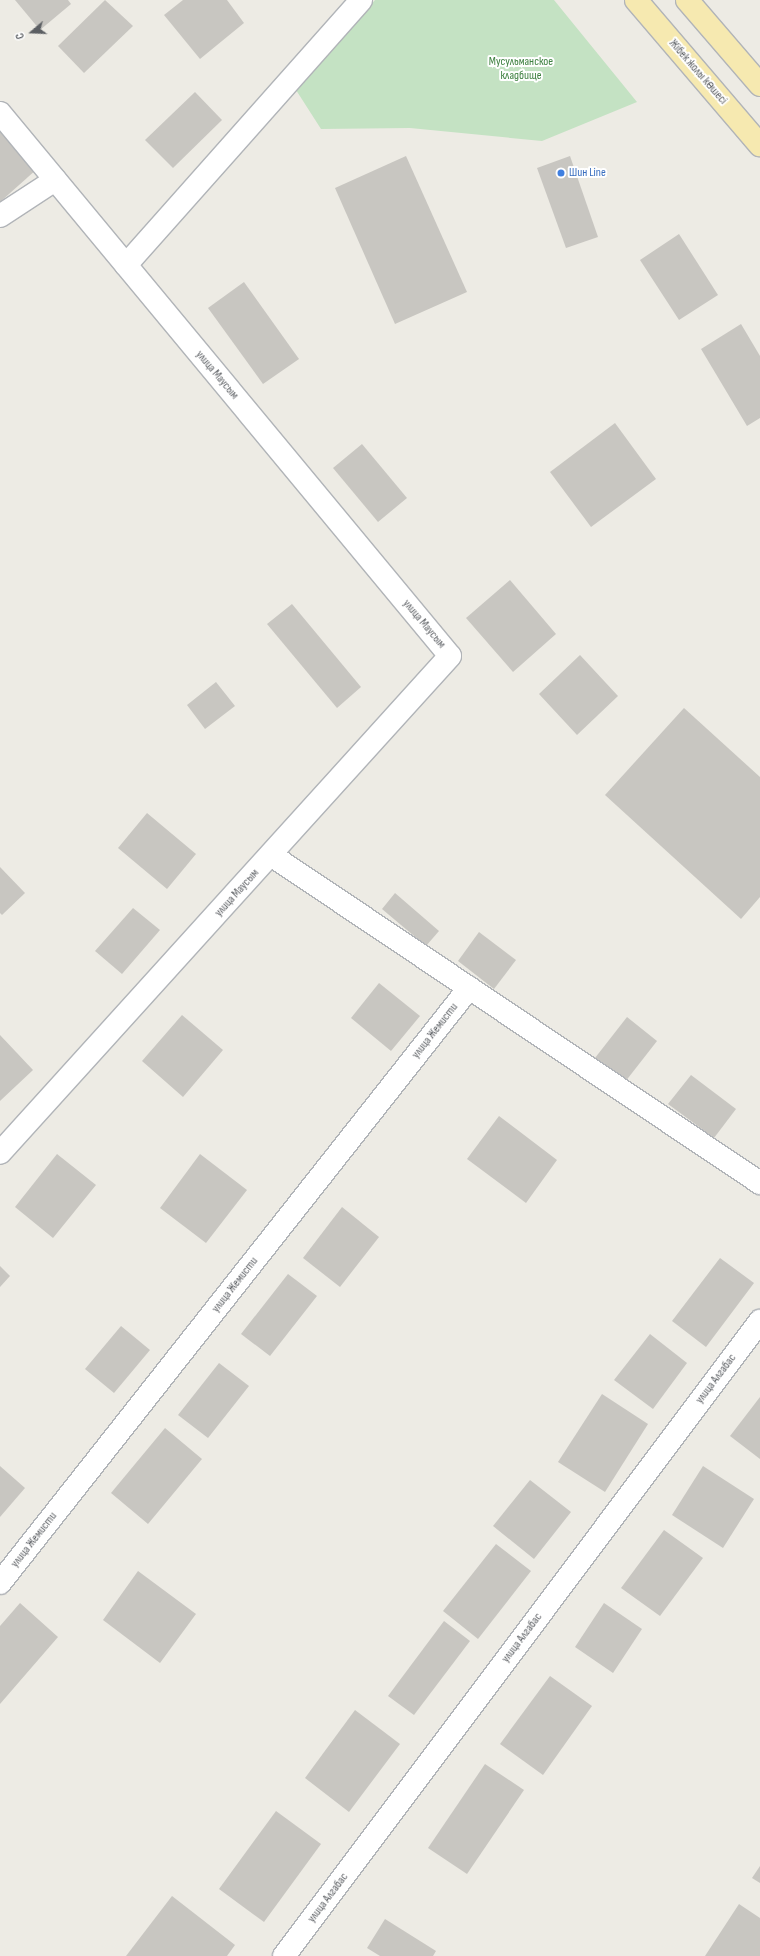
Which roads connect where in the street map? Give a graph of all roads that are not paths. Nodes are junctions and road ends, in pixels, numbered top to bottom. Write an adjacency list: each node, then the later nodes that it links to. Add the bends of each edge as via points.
1 (360, 0): 9 (street)
2 (636, 0): 6 (main road, Жібек жолы көшесі)
3 (687, 0): 4 (main road)
4 (760, 85)
5 (0, 113): 7 (street, улица Маусым)
6 (760, 145)
7 (55, 180): 8 (street); 9 (street, улица Маусым)
8 (0, 216)
9 (126, 265): 10 (street, улица Маусым, via 450,656)
10 (271, 855): 11 (street); 12 (street, улица Маусым)
11 (469, 988): 13 (street); 15 (street, улица Жемисти)
12 (0, 1153)
13 (760, 1183)
14 (760, 1321): 16 (street, улица Алгабас)
15 (0, 1583)
16 (284, 1956)

